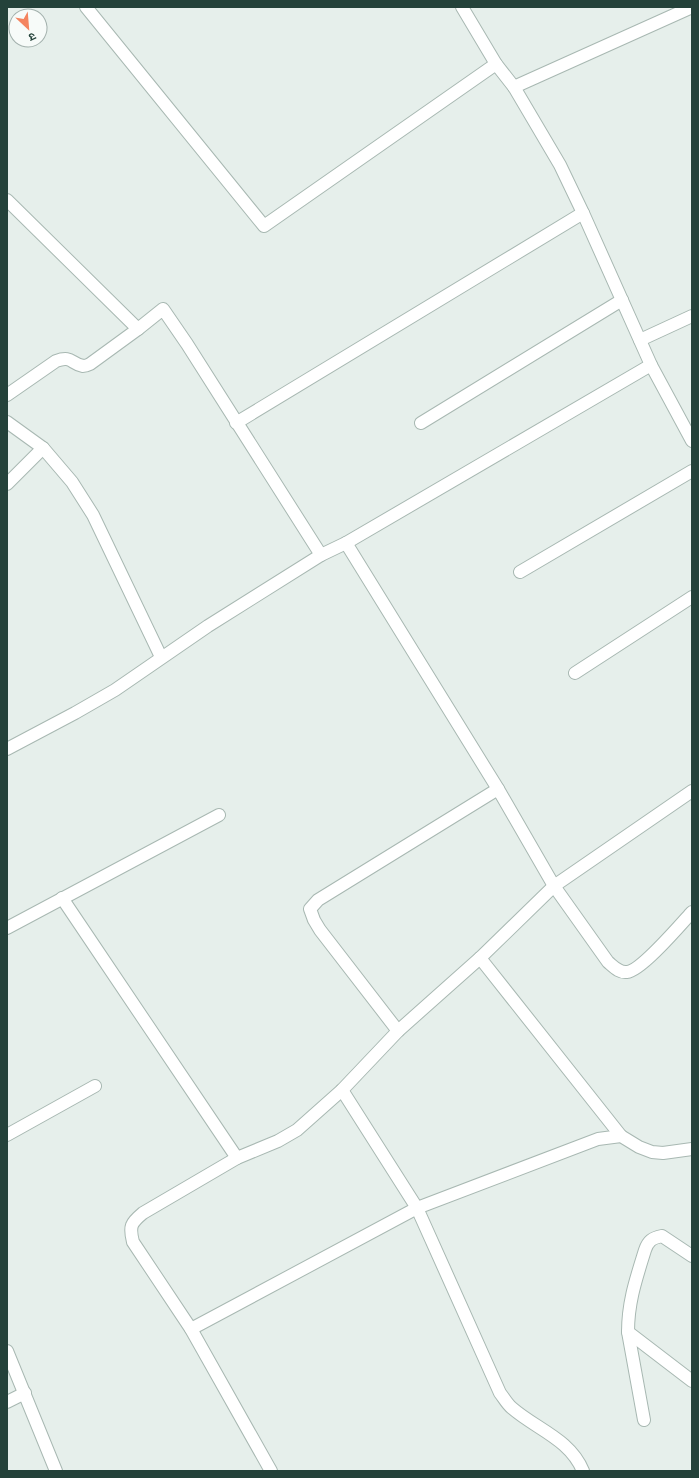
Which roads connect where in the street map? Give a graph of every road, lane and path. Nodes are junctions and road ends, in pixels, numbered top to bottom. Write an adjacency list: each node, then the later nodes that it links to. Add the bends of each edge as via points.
1 (86, 7): 4 (street, via 264,226)
2 (462, 7): 4 (street)
3 (692, 7): 5 (street)
4 (496, 64): 5 (street)
5 (514, 87): 7 (street, via 560,165)
6 (7, 200): 10 (street)
7 (583, 213): 8 (street); 15 (street)
8 (622, 300): 11 (street); 16 (street)
9 (692, 316): 11 (street)
10 (138, 329): 13 (street, via 90,364 83,366 64,358); 15 (street, via 163,309)
11 (640, 340): 12 (street)
12 (651, 365): 17 (street); 21 (street)
13 (7, 395)
14 (7, 422): 18 (street)
15 (236, 423): 22 (street)
16 (421, 423)
17 (692, 441)
18 (43, 448): 20 (street); 25 (street, via 72,482 93,515)
19 (692, 471): 23 (street)
20 (7, 484)
21 (346, 543): 22 (street); 28 (street)
22 (321, 555): 25 (street)
23 (520, 572)
24 (692, 597): 26 (street)
25 (161, 657): 27 (street, via 108,694)
26 (575, 673)
27 (7, 749)
28 (498, 789): 31 (street); 36 (street, via 318,900 310,909 320,930)
29 (692, 791): 31 (street)
30 (219, 815): 32 (street)
31 (554, 886): 33 (street, via 608,962 618,971 627,972 637,967); 35 (street)
32 (62, 898): 34 (street); 42 (street)
33 (692, 912)
34 (7, 928)
35 (480, 958): 36 (street); 40 (street)
36 (398, 1031): 38 (street)
37 (95, 1086): 39 (street)
38 (342, 1090): 42 (street, via 297,1130); 43 (street)
39 (7, 1135)
40 (621, 1136): 41 (street, via 639,1148 652,1152); 43 (street, via 598,1139)
41 (692, 1149)
42 (237, 1158): 45 (street, via 143,1213 134,1222 130,1231 133,1242)
43 (417, 1208): 45 (street); 54 (street, via 500,1393 510,1407 562,1442 573,1453)
44 (692, 1256): 46 (street, via 662,1236 648,1242 629,1303)
45 (191, 1329): 53 (street)
46 (628, 1332): 48 (street); 51 (street)
47 (7, 1351): 49 (street)
48 (692, 1381)
49 (25, 1393): 50 (street); 52 (street)
50 (7, 1402)
51 (644, 1420)
52 (56, 1471)
53 (271, 1471)
54 (583, 1471)

